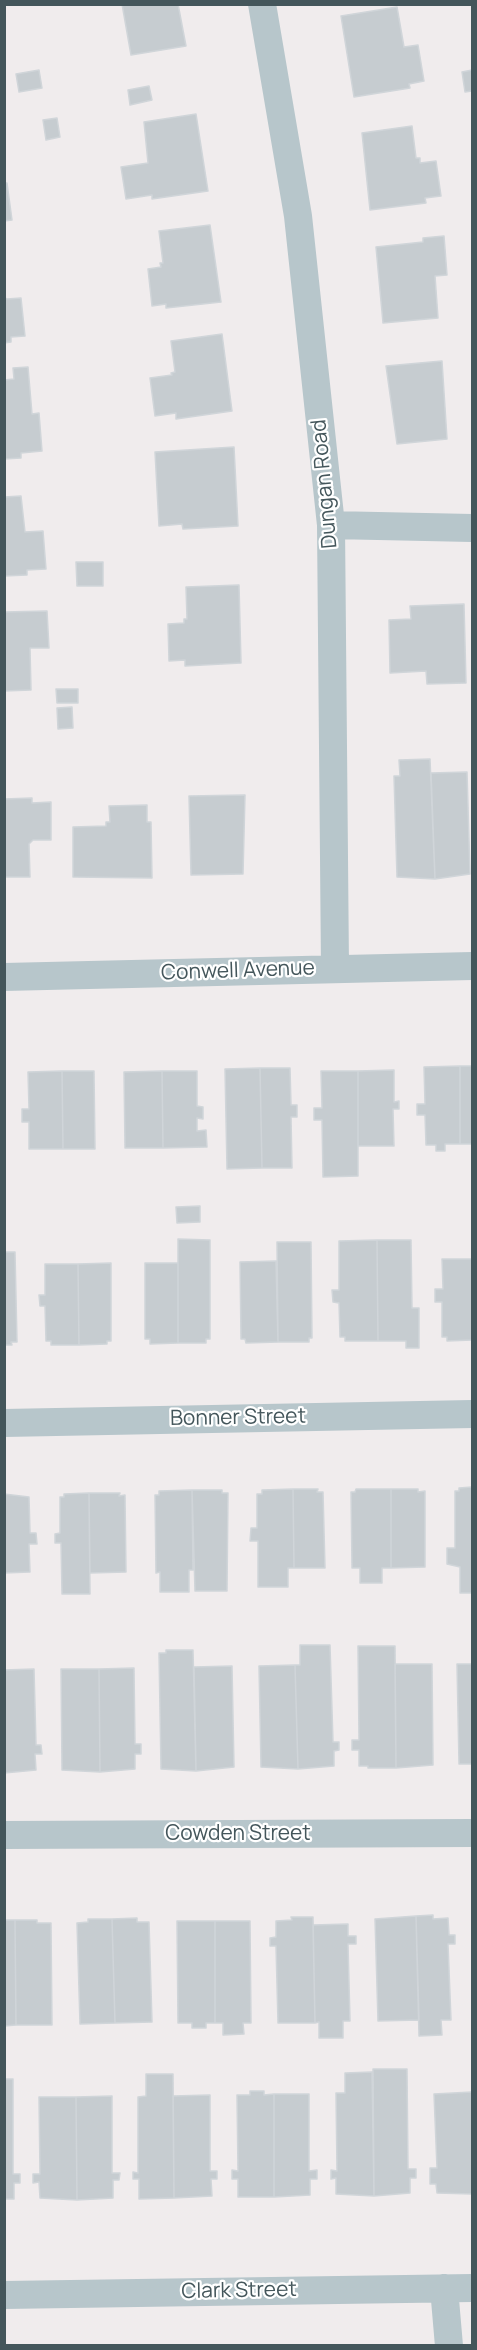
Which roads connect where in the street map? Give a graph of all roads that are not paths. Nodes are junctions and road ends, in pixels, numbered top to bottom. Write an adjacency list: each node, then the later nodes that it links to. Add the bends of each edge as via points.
1 (262, 4): 2 (street, Dungan Road, via 298,216)
2 (331, 525): 3 (street); 5 (street, Dungan Road)
3 (472, 528)
4 (472, 966): 5 (street, Conwell Avenue)
5 (335, 968): 6 (street, Conwell Avenue)
6 (4, 977)
7 (472, 1414): 8 (street, Bonner Street)
8 (4, 1423)
9 (472, 1833): 10 (street, Cowden Street)
10 (4, 1836)
11 (444, 2288): 12 (street, Clark Street); 13 (street, Clark Street); 14 (street)
12 (472, 2288)
13 (4, 2295)
14 (449, 2346)

